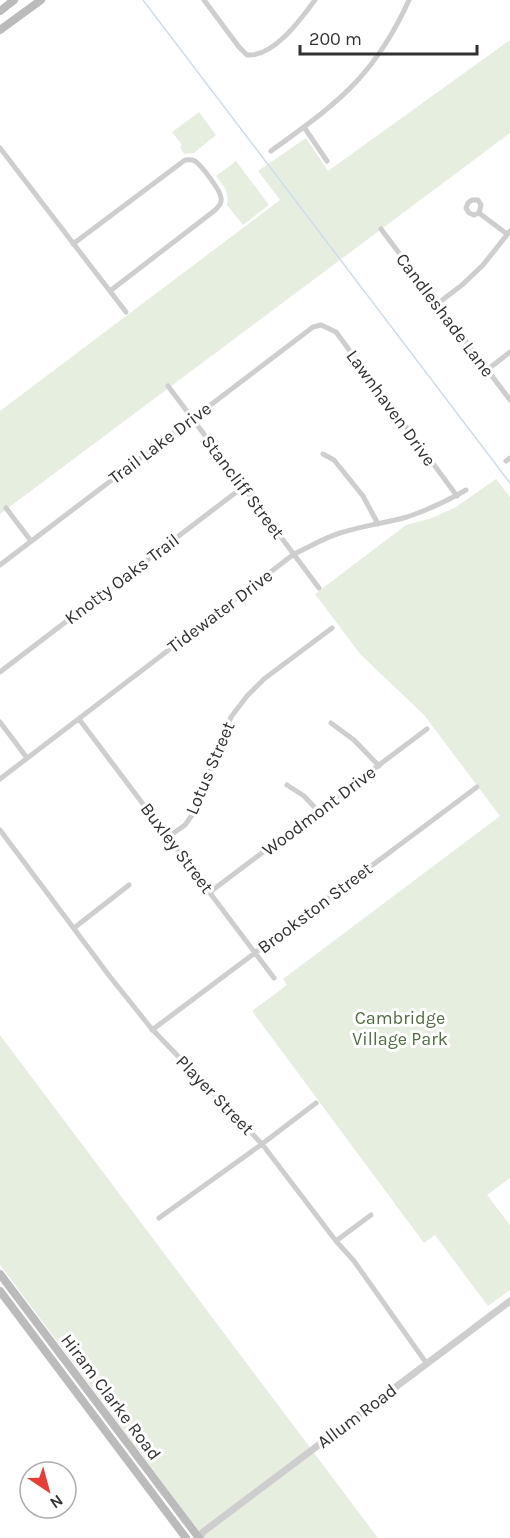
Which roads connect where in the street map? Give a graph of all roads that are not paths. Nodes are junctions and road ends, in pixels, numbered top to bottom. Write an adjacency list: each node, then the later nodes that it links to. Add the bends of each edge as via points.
1 (14, 0): 6 (main road)
2 (40, 0): 7 (main road)
3 (204, 0): 4 (street, via 247,56 265,52 280,40)
4 (315, 0)
5 (409, 0): 8 (street, via 383,49 358,81)
6 (0, 11)
7 (0, 30)
8 (304, 128): 10 (street); 11 (street)
9 (0, 148): 15 (street)
10 (271, 151)
11 (327, 161)
12 (480, 213): 14 (street)
13 (381, 229): 17 (street, Candleshade Lane)
14 (509, 233): 17 (street, via 462,285)
15 (74, 244): 16 (street); 16 (street, via 179,163 188,160 200,165 219,191 220,205)
16 (110, 291): 18 (street)
17 (437, 304): 21 (street, Candleshade Lane)
18 (126, 312)
19 (321, 325): 24 (street, Trail Lake Drive, via 313,327); 28 (street, Lawnhaven Drive, via 336,332)
20 (510, 352): 21 (street)
21 (487, 370): 23 (street, Candleshade Lane)
22 (168, 386): 24 (street, Stancliff Street)
23 (510, 400)
24 (192, 418): 26 (street, Stancliff Street); 31 (street, Trail Lake Drive)
25 (323, 454): 30 (street, via 334,460 349,478)
26 (243, 487): 32 (street, Stancliff Street); 36 (street, Knotty Oaks Trail)
27 (466, 490): 28 (street, Tidewater Drive)
28 (457, 496): 30 (street, Tidewater Drive, via 428,510)
29 (6, 508): 31 (street)
30 (378, 524): 32 (street, Tidewater Drive, via 340,533)
31 (31, 542): 33 (street, Trail Lake Drive)
32 (294, 554): 34 (street, Stancliff Street); 37 (street, Tidewater Drive)
33 (0, 566)
34 (319, 588)
35 (332, 628): 48 (street, Lotus Street, via 247,696 231,717 195,812)
36 (0, 672)
37 (80, 719): 41 (street, Tidewater Drive); 48 (street, Buxley Street)
38 (0, 722): 41 (street)
39 (331, 723): 42 (street)
40 (427, 729): 42 (street, Woodmont Drive)
41 (27, 758): 43 (street, Tidewater Drive)
42 (379, 766): 46 (street, Woodmont Drive)
43 (0, 779)
44 (287, 785): 46 (street)
45 (477, 787): 52 (street, Brookston Street)
46 (318, 812): 50 (street, Woodmont Drive)
47 (0, 830): 51 (street, Player Street)
48 (168, 837): 50 (street, Buxley Street)
49 (129, 885): 51 (street)
50 (210, 892): 52 (street, Buxley Street)
51 (74, 928): 54 (street, Player Street)
52 (255, 953): 53 (street, Buxley Street); 54 (street, Brookston Street)
53 (274, 978)
54 (152, 1030): 56 (street, Player Street)
55 (316, 1103): 56 (street)
56 (262, 1144): 58 (street); 59 (street, Player Street)
57 (371, 1215): 59 (street)
58 (159, 1218)
59 (336, 1241): 65 (street, Player Street)
60 (0, 1274): 63 (main road, Hiram Clarke Road)
61 (0, 1291): 64 (main road, Hiram Clarke Road)
62 (510, 1301): 65 (street, Allum Road)
63 (46, 1335): 64 (main road); 66 (main road, Hiram Clarke Road)
64 (37, 1341): 67 (main road, Hiram Clarke Road)
65 (427, 1364): 70 (street, Allum Road)
66 (91, 1396): 67 (main road); 68 (main road, Hiram Clarke Road)
67 (83, 1402): 69 (main road, Hiram Clarke Road)
68 (136, 1455): 69 (main road); 70 (main road, Hiram Clarke Road)
69 (128, 1461): 71 (main road, Hiram Clarke Road)
70 (199, 1535): 71 (main road)
71 (185, 1538)

